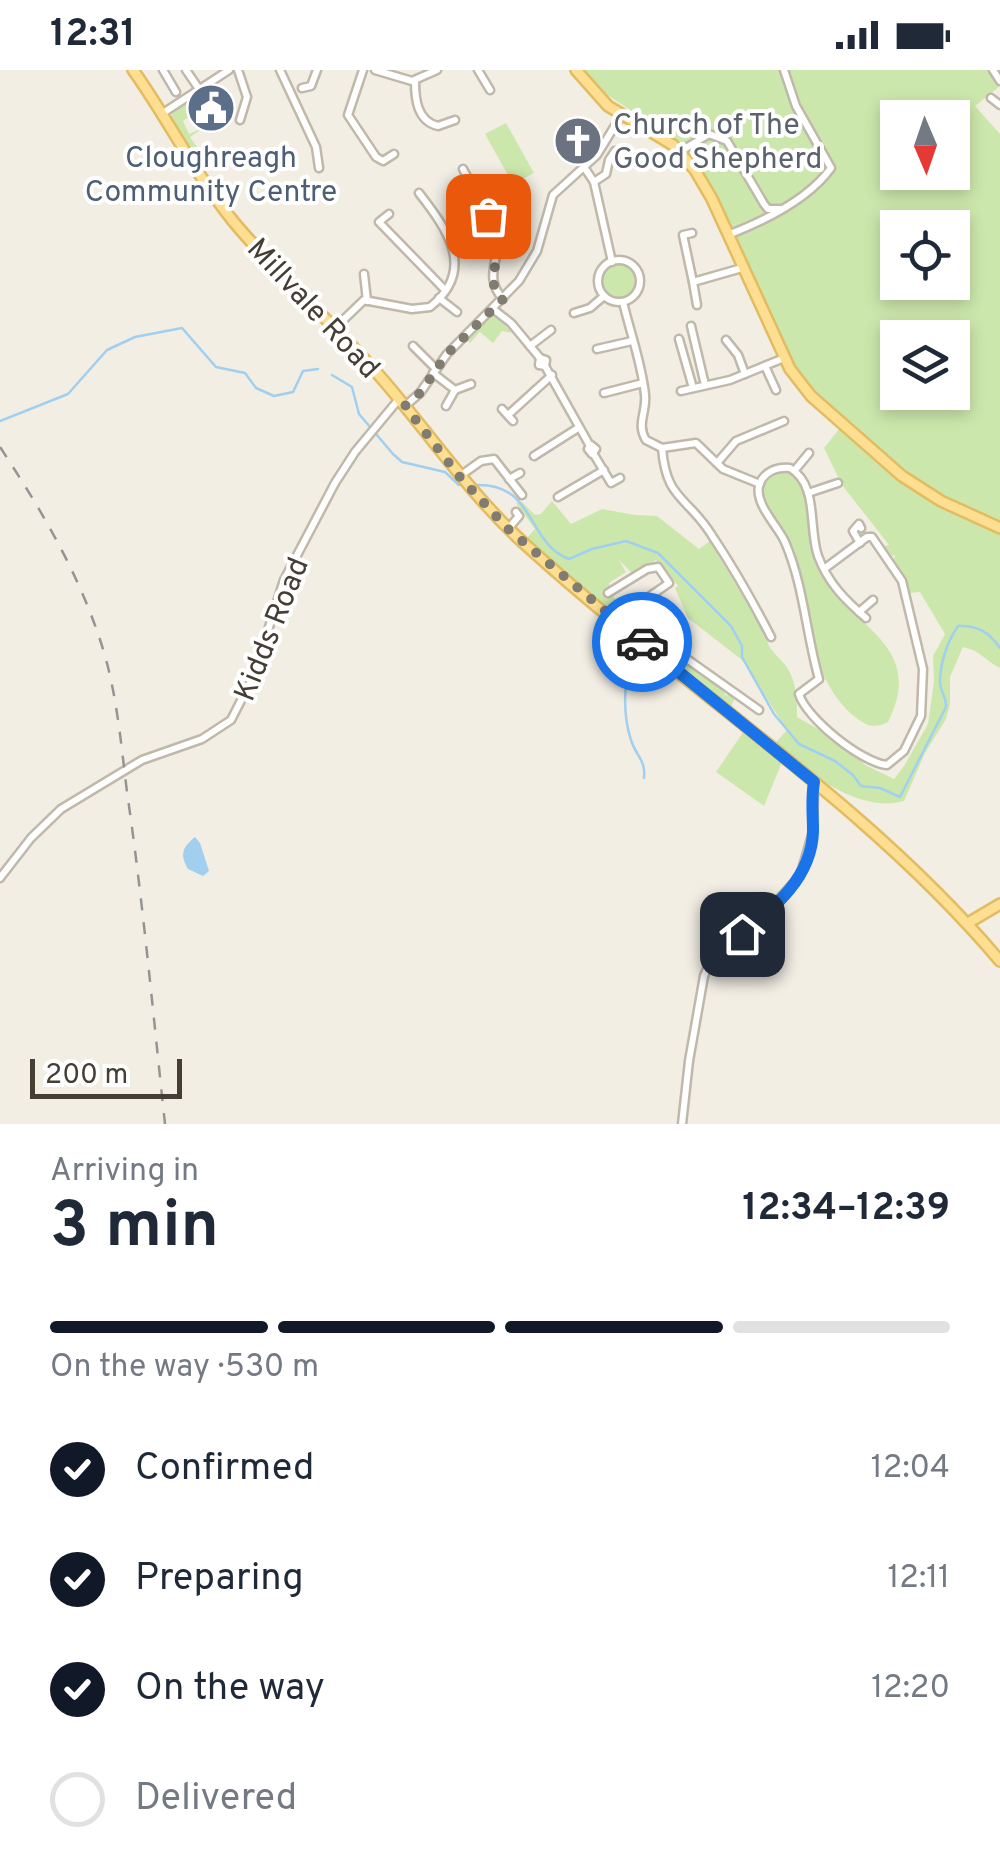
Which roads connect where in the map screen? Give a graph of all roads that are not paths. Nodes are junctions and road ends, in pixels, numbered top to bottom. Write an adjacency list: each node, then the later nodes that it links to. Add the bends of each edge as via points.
1 (133, 70): 23 (main road, Millvale Road)
2 (163, 70): 20 (street)
3 (186, 70): 18 (street)
4 (229, 70): 18 (street)
5 (238, 70): 25 (street, via 246,97)
6 (280, 70): 31 (street)
7 (317, 70): 17 (street, via 311,86)
8 (364, 70): 29 (street, via 348,115 376,157)
9 (374, 70): 16 (street)
10 (437, 70): 16 (street)
11 (478, 70): 19 (street)
12 (576, 70): 24 (main road)
13 (784, 70): 35 (street, via 831,168)
14 (993, 70): 15 (street)
15 (1000, 80)
16 (415, 81): 26 (street, via 426,120 438,126)
17 (302, 88)
18 (199, 90): 23 (street)
19 (490, 90)
20 (176, 92)
21 (991, 98): 22 (street)
22 (1000, 105)
23 (163, 113): 54 (main road, Millvale Road, via 224,210)
24 (622, 114): 28 (main road); 30 (street, Kidds Road)
25 (240, 120)
26 (454, 120)
27 (624, 152): 33 (street, via 616,151 606,174)
28 (681, 152): 35 (street, via 709,134 727,142 768,209); 38 (main road)
29 (394, 154)
30 (584, 167): 33 (street); 46 (street, Kidds Road, via 553,195 536,251)
31 (319, 168)
32 (464, 168): 46 (street, via 497,233 491,272)
33 (594, 182): 39 (street)
34 (419, 193): 43 (street, via 453,244 454,272)
35 (781, 209): 38 (street)
36 (389, 214): 43 (street, via 379,222)
37 (692, 233): 42 (street, via 683,235)
38 (728, 235): 40 (main road)
39 (612, 262): 44 (street, via 598,276); 48 (street, via 626,262 639,276 638,290)
40 (742, 268): 42 (street); 64 (main road)
41 (367, 278): 47 (street)
42 (693, 282): 49 (street)
43 (444, 290): 45 (street)
44 (604, 296): 48 (street); 52 (street)
45 (439, 298): 47 (street, via 421,309); 51 (street)
46 (503, 299): 50 (street, Kidds Road)
47 (367, 301): 54 (street)
48 (623, 302): 58 (street)
49 (697, 306)
50 (493, 308): 60 (street); 66 (street, Kidds Road)
51 (458, 312)
52 (574, 313)
53 (692, 326): 56 (street)
54 (336, 328): 77 (main road, Millvale Road)
55 (551, 330): 60 (street)
56 (694, 336): 71 (street); 73 (street, via 676,340)
57 (726, 340): 62 (street)
58 (632, 341): 61 (street); 69 (street)
59 (412, 346): 66 (street)
60 (530, 346): 67 (street)
61 (599, 346)
62 (734, 351): 63 (street); 68 (street)
63 (726, 356)
64 (786, 358): 65 (street); 99 (main road, via 811,396 902,476)
65 (765, 366): 68 (street); 72 (street)
66 (434, 371): 74 (street); 77 (street, Kidds Road, via 420,393)
67 (552, 374): 79 (street); 81 (street)
68 (745, 374): 71 (street)
69 (643, 383): 76 (street); 82 (street, via 642,434)
70 (471, 384): 74 (street)
71 (705, 385): 73 (street)
72 (772, 386)
73 (693, 388): 75 (street)
74 (455, 390): 78 (street)
75 (681, 391)
76 (608, 394)
77 (402, 402): 89 (main road, Millvale Road); 113 (street, Kidds Road, via 378,423 335,483 284,580 253,677 231,720 202,739 142,760 60,809)
78 (446, 406)
79 (508, 415)
80 (784, 421): 85 (street, via 766,421)
81 (578, 428): 84 (street); 86 (street)
82 (662, 448): 85 (street, via 696,443); 110 (street, via 672,491 708,529)
83 (809, 453): 87 (street)
84 (533, 455)
85 (717, 463): 92 (street)
86 (604, 470): 90 (street, via 612,483); 96 (street)
87 (795, 470): 92 (street, via 778,468); 94 (street)
88 (520, 473): 91 (street)
89 (459, 476): 91 (street, via 490,458); 100 (main road, Millvale Road)
90 (620, 478)
91 (509, 479): 95 (street)
92 (760, 484): 101 (street, via 808,621 818,679 798,694 802,707 872,762 887,765 904,750 922,716 922,661 902,581 875,539)
93 (835, 487): 94 (street)
94 (808, 493): 102 (street)
95 (522, 495)
96 (558, 497)
97 (516, 512): 100 (street)
98 (861, 528): 101 (street, via 853,531)
99 (1000, 528)
100 (508, 529): 109 (main road, Millvale Road)
101 (860, 543): 102 (street)
102 (824, 569): 107 (street)
103 (608, 593): 104 (street, via 654,566 669,582)
104 (653, 594): 106 (street); 109 (street, via 632,610)
105 (873, 600): 107 (street)
106 (659, 602)
107 (859, 612): 108 (street)
108 (866, 618)
109 (630, 626): 111 (street); 112 (main road, Millvale Road)
110 (771, 638)
111 (759, 710)
112 (814, 782): 115 (main road, Millvale Road); 117 (street, via 813,832 800,876 776,905 722,948 704,976)
113 (0, 878)
114 (1000, 904): 115 (main road)
115 (968, 923): 116 (main road, Millvale Road)
116 (1000, 961)
117 (682, 1124)

